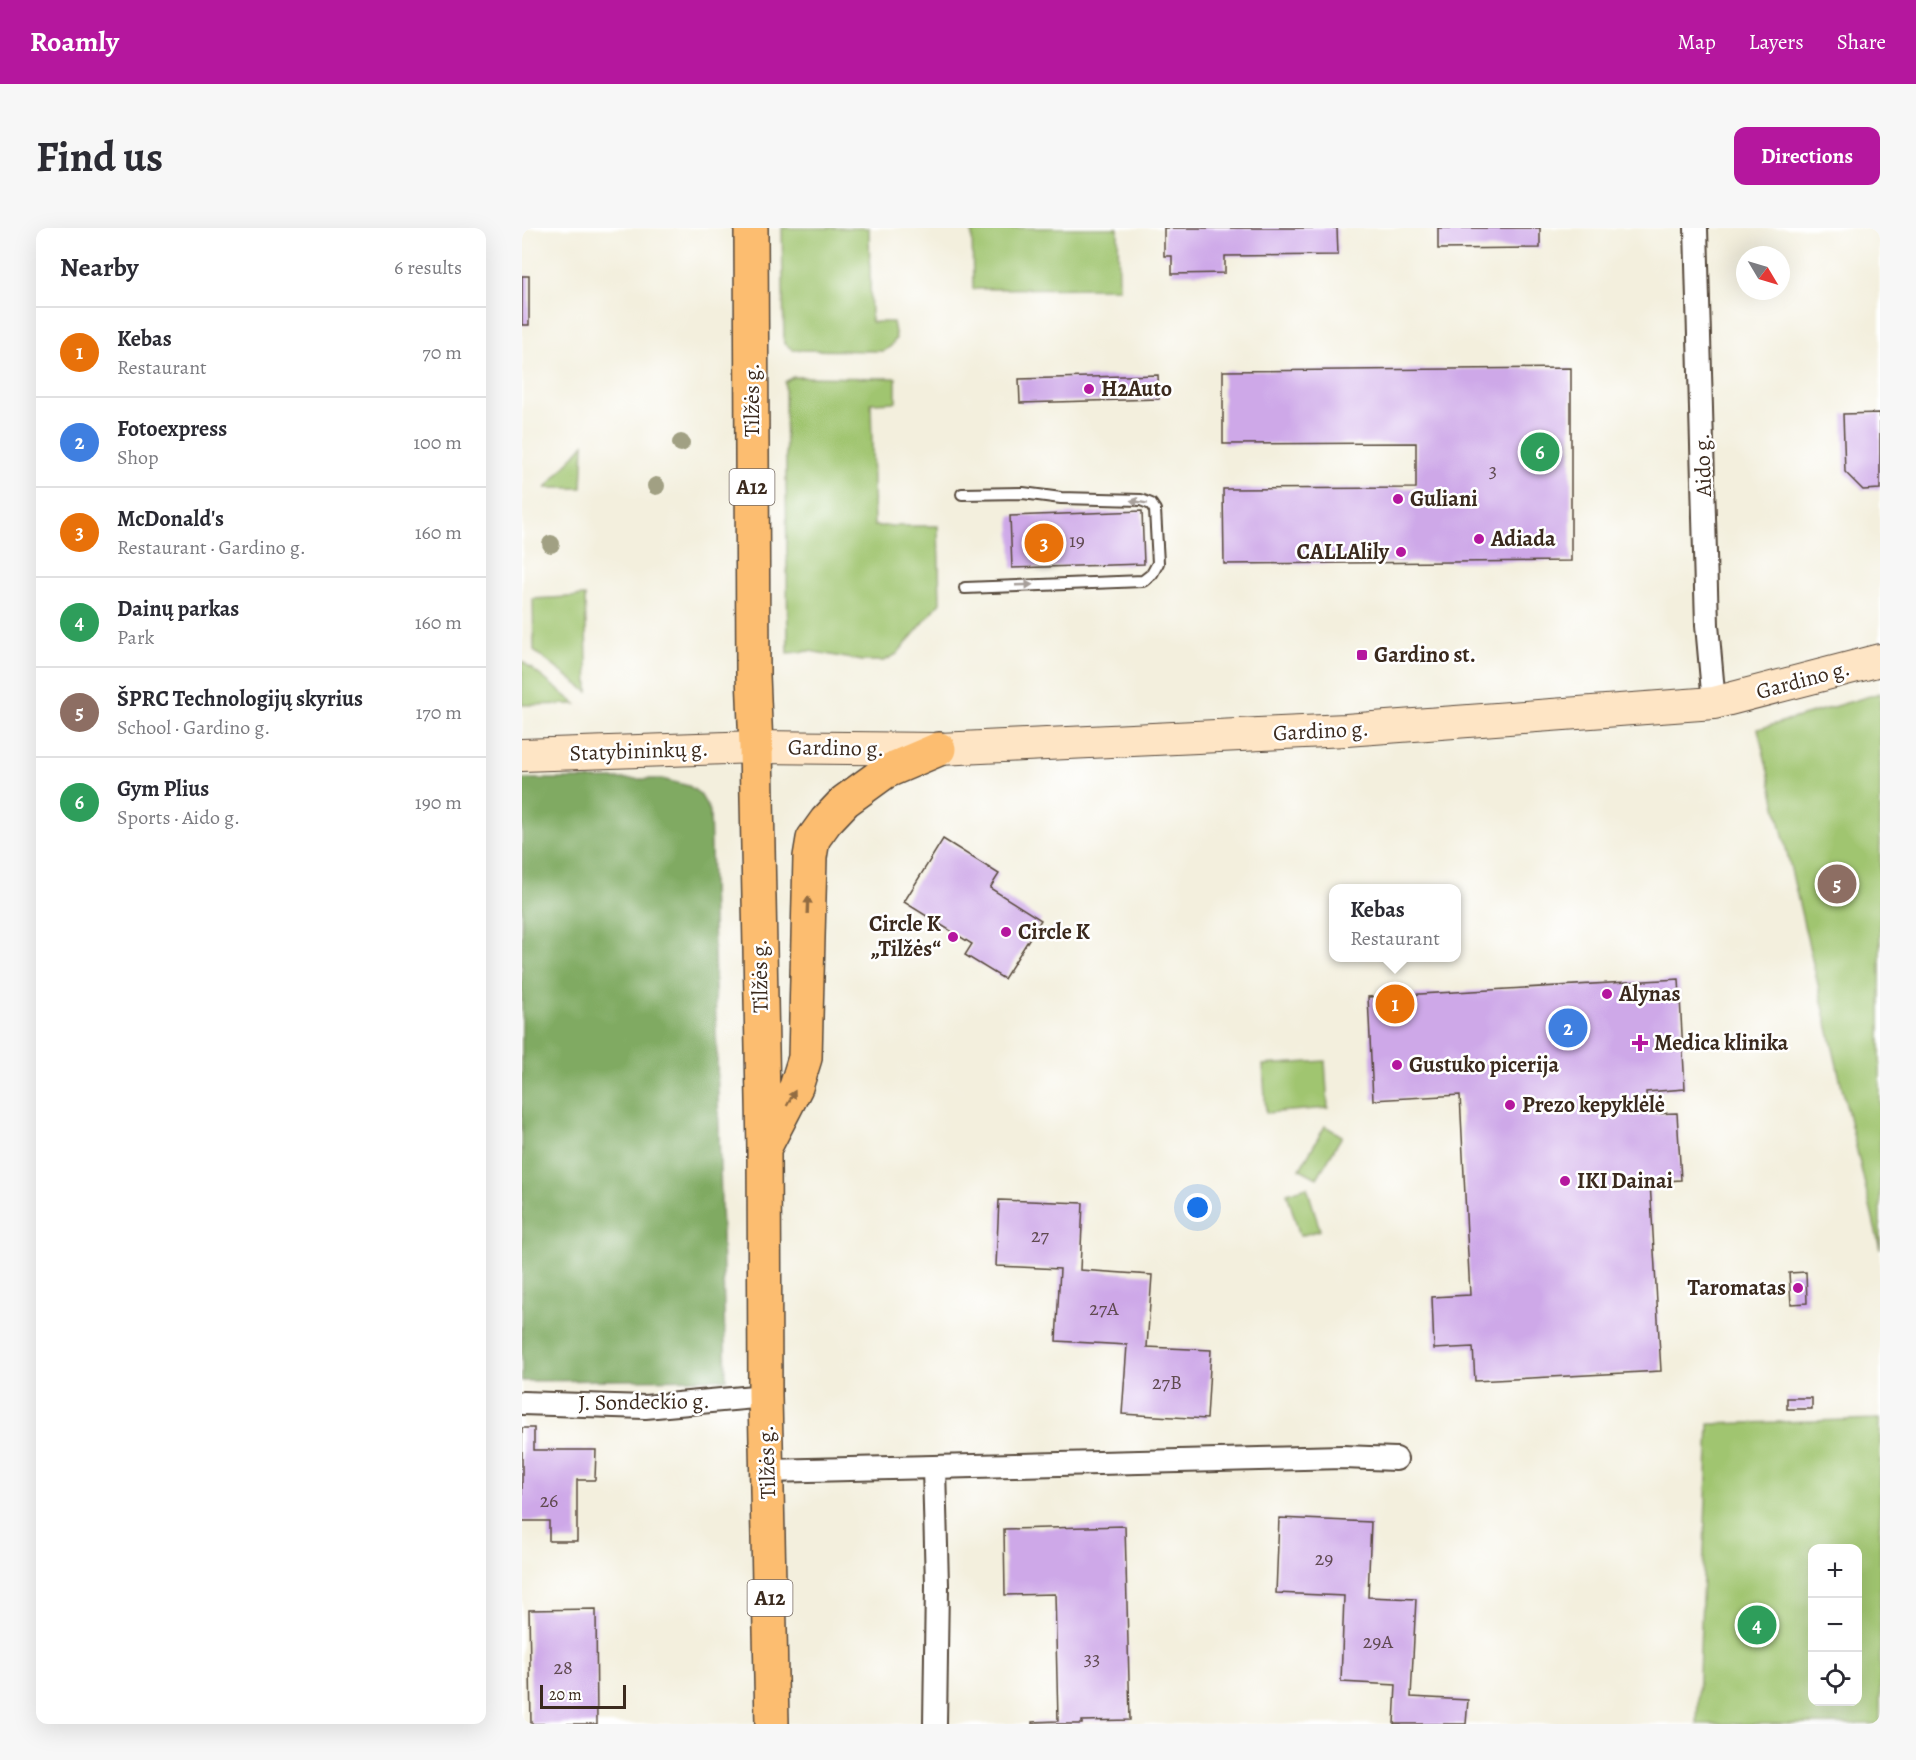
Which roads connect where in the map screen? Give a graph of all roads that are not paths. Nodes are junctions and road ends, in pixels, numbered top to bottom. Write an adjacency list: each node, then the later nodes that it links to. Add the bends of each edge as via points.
1 (751, 228): 7 (highway, Tilžės g. / A12)
2 (1696, 228): 6 (street, Aido g., via 1707,625)
3 (962, 494): 4 (lane, one-way to 3, via 1143,580 1158,563 1155,510 1141,500 1023,493)
4 (965, 588)
5 (1880, 660): 6 (main road, Gardino g.)
6 (1714, 703): 8 (main road, Gardino g., via 1346,730)
7 (756, 747): 8 (main road, Gardino g.); 9 (main road, Statybininkų g.); 10 (highway, Tilžės g. / A12)
8 (939, 749): 10 (highway, one-way to 8, via 796,1087 805,1058 813,839 845,801 885,772)
9 (522, 755)
10 (764, 1150): 11 (highway, Tilžės g. / A12)
11 (765, 1396): 12 (street, J. Sondeckio g., via 645,1407); 15 (highway, Tilžės g. / A12)
12 (522, 1403)
13 (1396, 1459): 14 (street, via 1343,1457)
14 (934, 1468): 15 (street); 17 (street)
15 (768, 1472): 16 (highway, Tilžės g. / A12)
16 (772, 1724)
17 (935, 1724)

